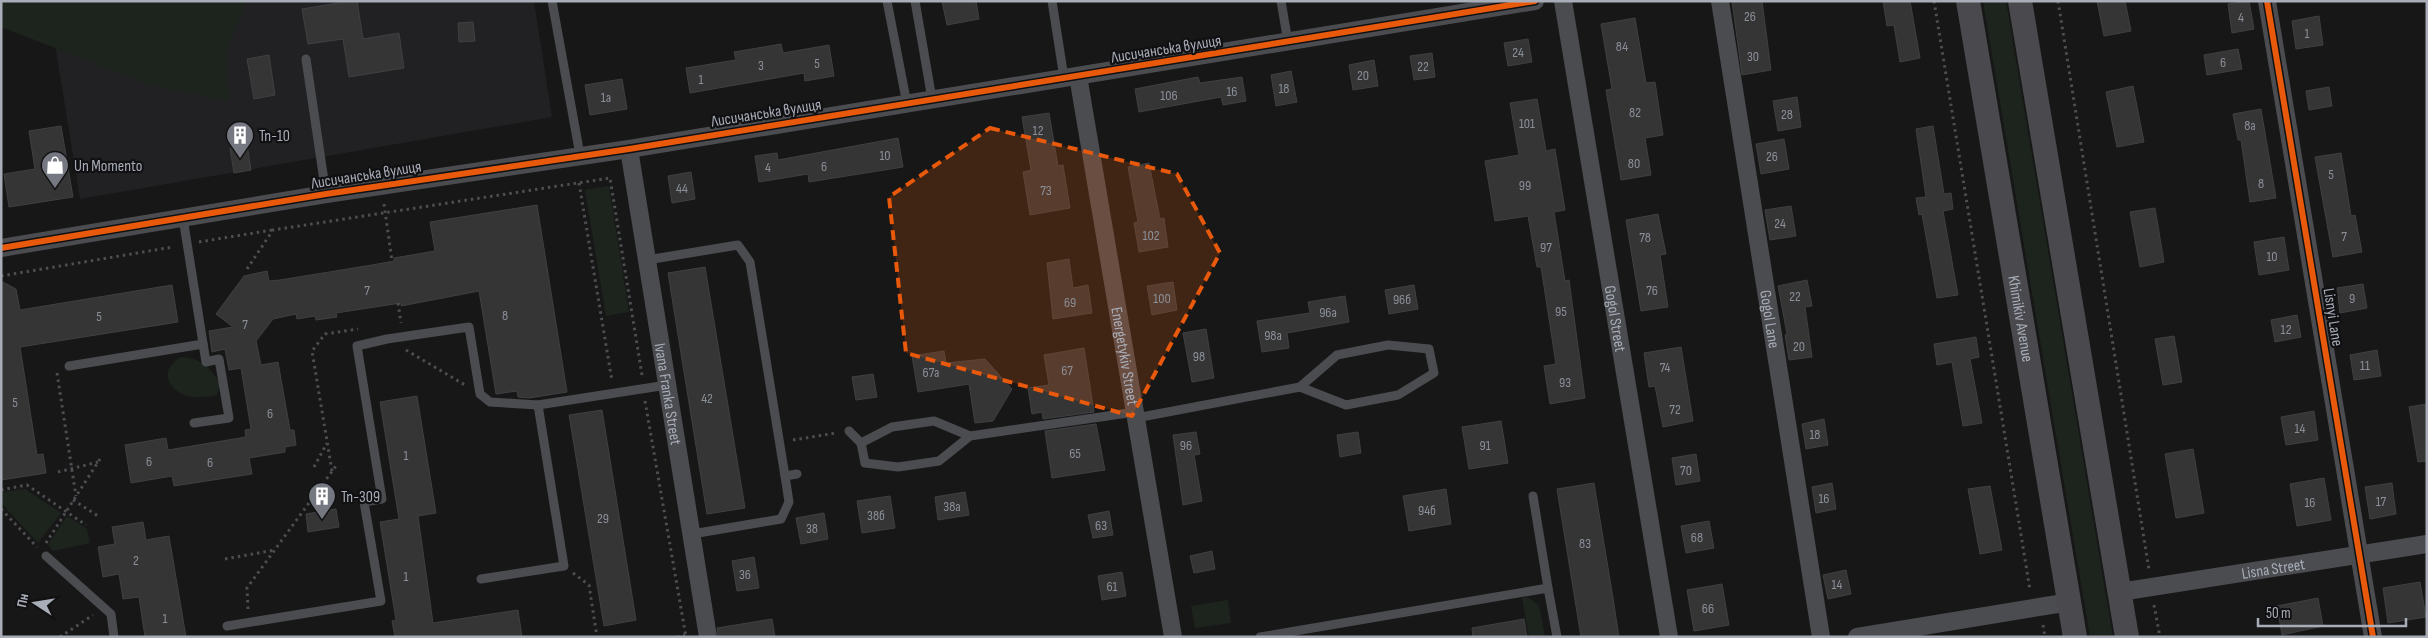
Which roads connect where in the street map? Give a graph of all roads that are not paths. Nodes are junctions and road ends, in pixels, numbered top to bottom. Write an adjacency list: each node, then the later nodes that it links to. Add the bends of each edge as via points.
1 (552, 1): 18 (lane)
2 (887, 1): 16 (lane)
3 (914, 1): 15 (lane)
4 (1052, 1): 14 (lane)
5 (1281, 1): 12 (lane)
6 (1535, 1): 12 (street, Лисичанська вулиця)
7 (1563, 1): 50 (street, Gogol Street)
8 (1720, 1): 51 (street, Gogol Lane)
9 (1968, 1): 43 (main road, Khimikiv Avenue)
10 (2020, 1): 42 (main road)
11 (2267, 1): 38 (street, Lisnyi Lane)
12 (1288, 42): 14 (street, Лисичанська вулиця)
13 (306, 59): 19 (lane)
14 (1071, 77): 15 (street, Лисичанська вулиця); 28 (street, Energetykiv Street)
15 (932, 100): 16 (street, Лисичанська вулиця)
16 (907, 104): 17 (street, Лисичанська вулиця)
17 (629, 149): 18 (street, Лисичанська вулиця); 22 (street, Ivana Franka Street)
18 (580, 156): 19 (street, Лисичанська вулиця)
19 (326, 194): 20 (street, Лисичанська вулиця)
20 (183, 218): 21 (street, Лисичанська вулиця); 23 (lane)
21 (1, 248)
22 (647, 260): 25 (street, Ivana Franka Street); 34 (lane, via 738,245 750,262)
23 (203, 344): 24 (lane); 29 (lane, via 206,362 219,359 228,418)
24 (69, 366)
25 (667, 385): 27 (lane); 36 (street, Ivana Franka Street)
26 (1300, 387): 26 (lane, via 1337,355 1388,345 1429,349 1434,373 1398,394 1346,405); 28 (lane)
27 (538, 405): 40 (lane, via 564,566); 44 (lane, via 490,402 480,394 469,327 357,346 382,499 364,502 381,601)
28 (1136, 415): 31 (lane); 47 (street, Energetykiv Street)
29 (194, 423)
30 (849, 431): 32 (lane)
31 (970, 436): 32 (lane, via 934,420 892,427); 32 (lane, via 939,461 898,467 865,463)
32 (861, 443)
33 (797, 474): 34 (lane)
34 (785, 476): 36 (lane, via 789,502 781,519)
35 (1532, 496): 41 (lane)
36 (692, 534): 46 (street, Ivana Franka Street)
37 (2427, 544): 38 (street, Lisna Street)
38 (2360, 555): 42 (street, Lisna Street); 55 (street, Lisnyi Lane)
39 (46, 556): 45 (lane, via 111,614)
40 (481, 579)
41 (1548, 588): 48 (lane); 49 (lane)
42 (2120, 592): 54 (main road)
43 (2070, 602): 52 (street); 53 (main road, Khimikiv Avenue)
44 (227, 626)
45 (114, 637)
46 (708, 637)
47 (1173, 637)
48 (1260, 637)
49 (1557, 637)
50 (1668, 637)
51 (1822, 637)
52 (1857, 637)
53 (2075, 637)
54 (2127, 637)
55 (2373, 637)

